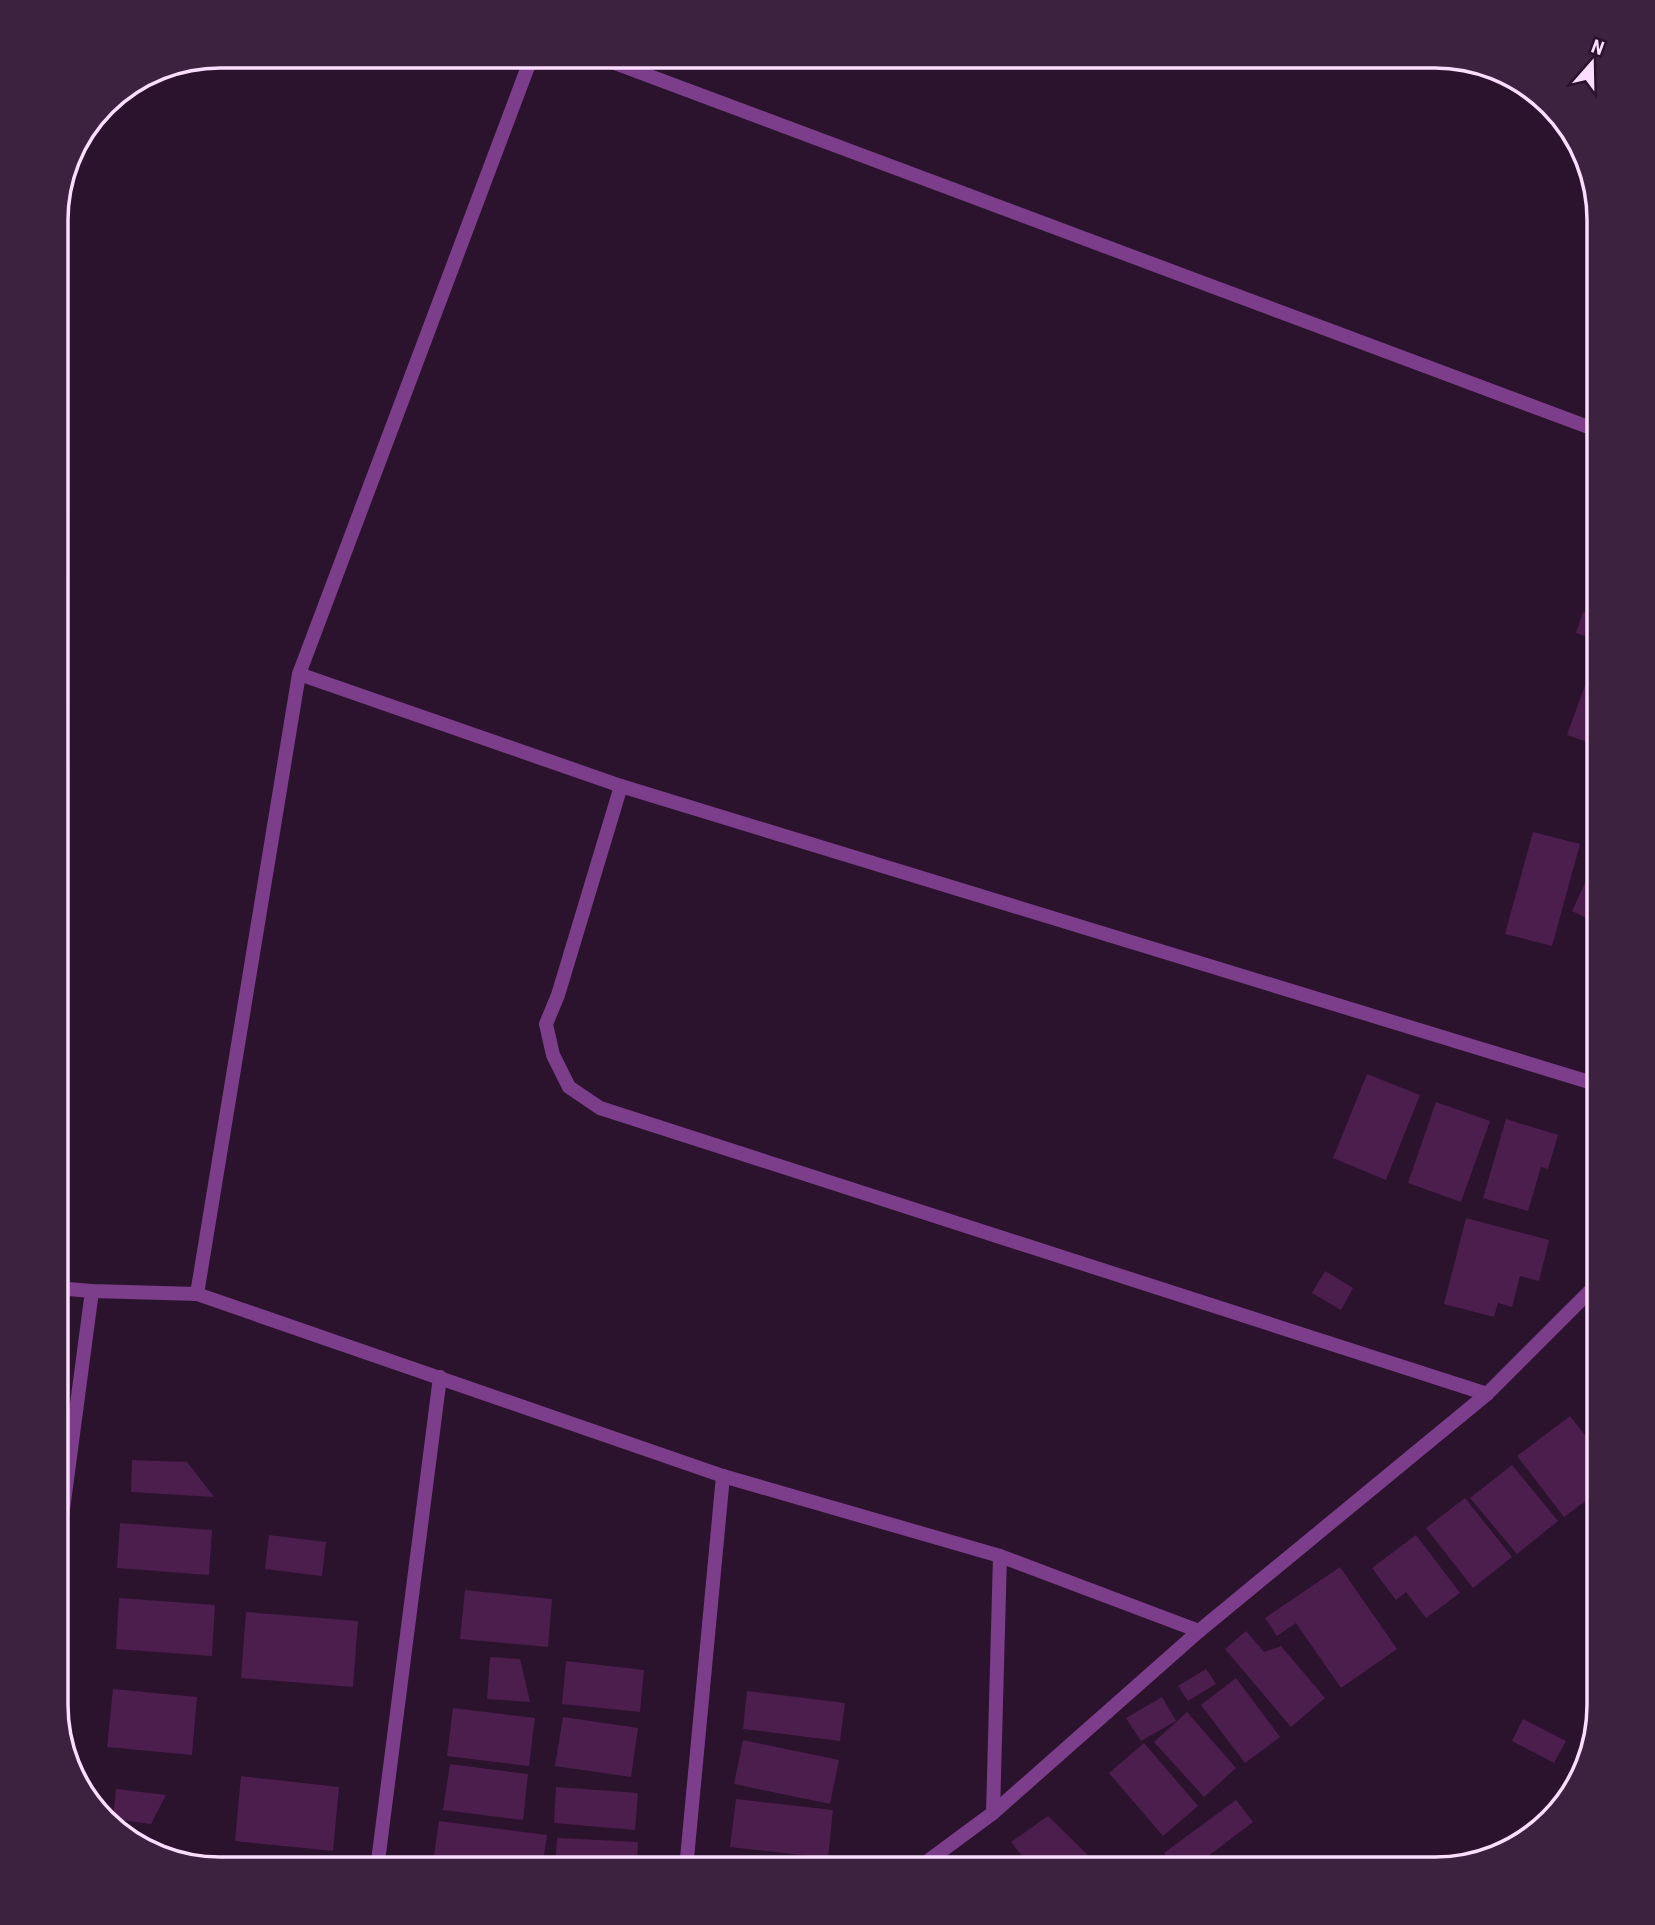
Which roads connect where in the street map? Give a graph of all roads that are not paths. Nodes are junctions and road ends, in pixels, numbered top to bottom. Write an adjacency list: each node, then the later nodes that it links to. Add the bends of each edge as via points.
1 (527, 68): 4 (street)
2 (629, 68): 3 (street)
3 (1587, 426)
4 (299, 674): 5 (street); 9 (street)
5 (621, 786): 6 (street); 12 (street, via 546,1024 553,1055 569,1087 600,1108)
6 (1587, 1080)
7 (68, 1289): 8 (street)
8 (92, 1291): 9 (street); 13 (street)
9 (197, 1294): 11 (street)
10 (1587, 1294): 12 (street)
11 (440, 1377): 14 (street); 18 (street)
12 (1487, 1394): 16 (street)
13 (68, 1470)
14 (723, 1476): 15 (street); 19 (street)
15 (1000, 1556): 16 (street); 17 (street)
16 (1199, 1631): 17 (street)
17 (993, 1813): 20 (street)
18 (379, 1857)
19 (687, 1857)
20 (933, 1857)

